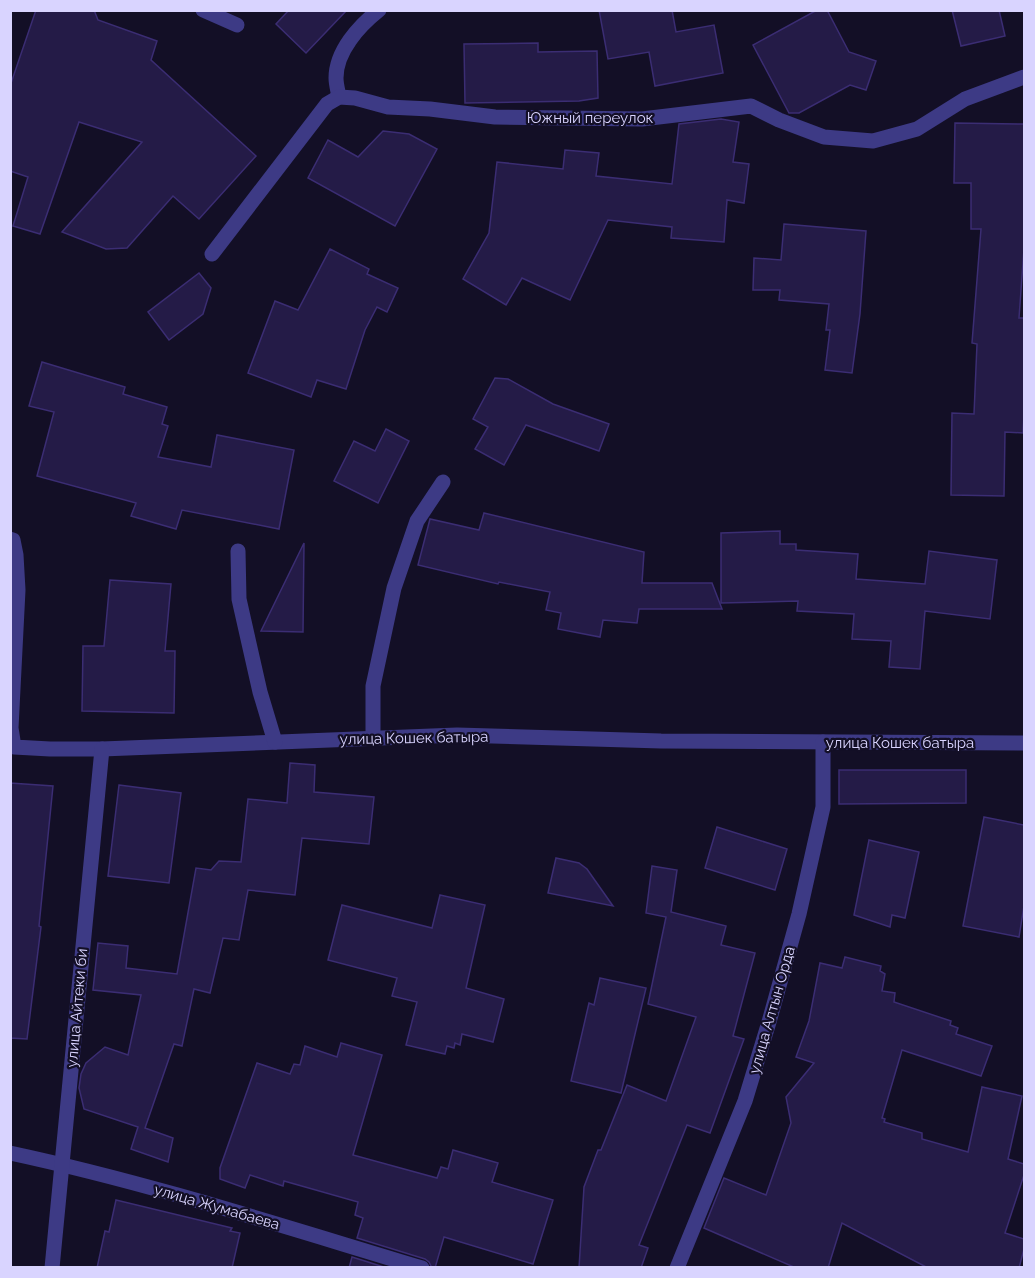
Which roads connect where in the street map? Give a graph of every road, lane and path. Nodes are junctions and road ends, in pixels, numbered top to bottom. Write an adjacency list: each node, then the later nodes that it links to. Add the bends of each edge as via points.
1 (203, 10): 3 (street)
2 (379, 10): 5 (street, via 344,48 336,76)
3 (237, 25)
4 (1024, 77): 5 (street, Южный переулок, via 965,99 917,129 873,141 824,137 752,106 642,119 495,117 388,107)
5 (339, 97): 6 (street, via 327,104)
6 (212, 254)
7 (443, 482): 10 (street, via 417,521 394,588 373,686)
8 (10, 539): 14 (street, улица Кошек батыра, via 16,555 18,590 11,728 14,747)
9 (238, 551): 11 (street, via 239,599)
10 (374, 738): 11 (street, улица Кошек батыра); 12 (street, улица Кошек батыра, via 457,735)
11 (274, 742): 14 (street, улица Кошек батыра)
12 (823, 742): 13 (street, улица Кошек батыра); 19 (street, улица Алтын Орда, via 823,807 799,914 745,1101)
13 (1024, 743)
14 (102, 748): 16 (street, улица Айтеки би)
15 (10, 1153): 16 (street, улица Жумабаева)
16 (63, 1164): 17 (street, улица Айтеки би); 18 (street, улица Жумабаева)
17 (52, 1268)
18 (422, 1268)
19 (677, 1268)

